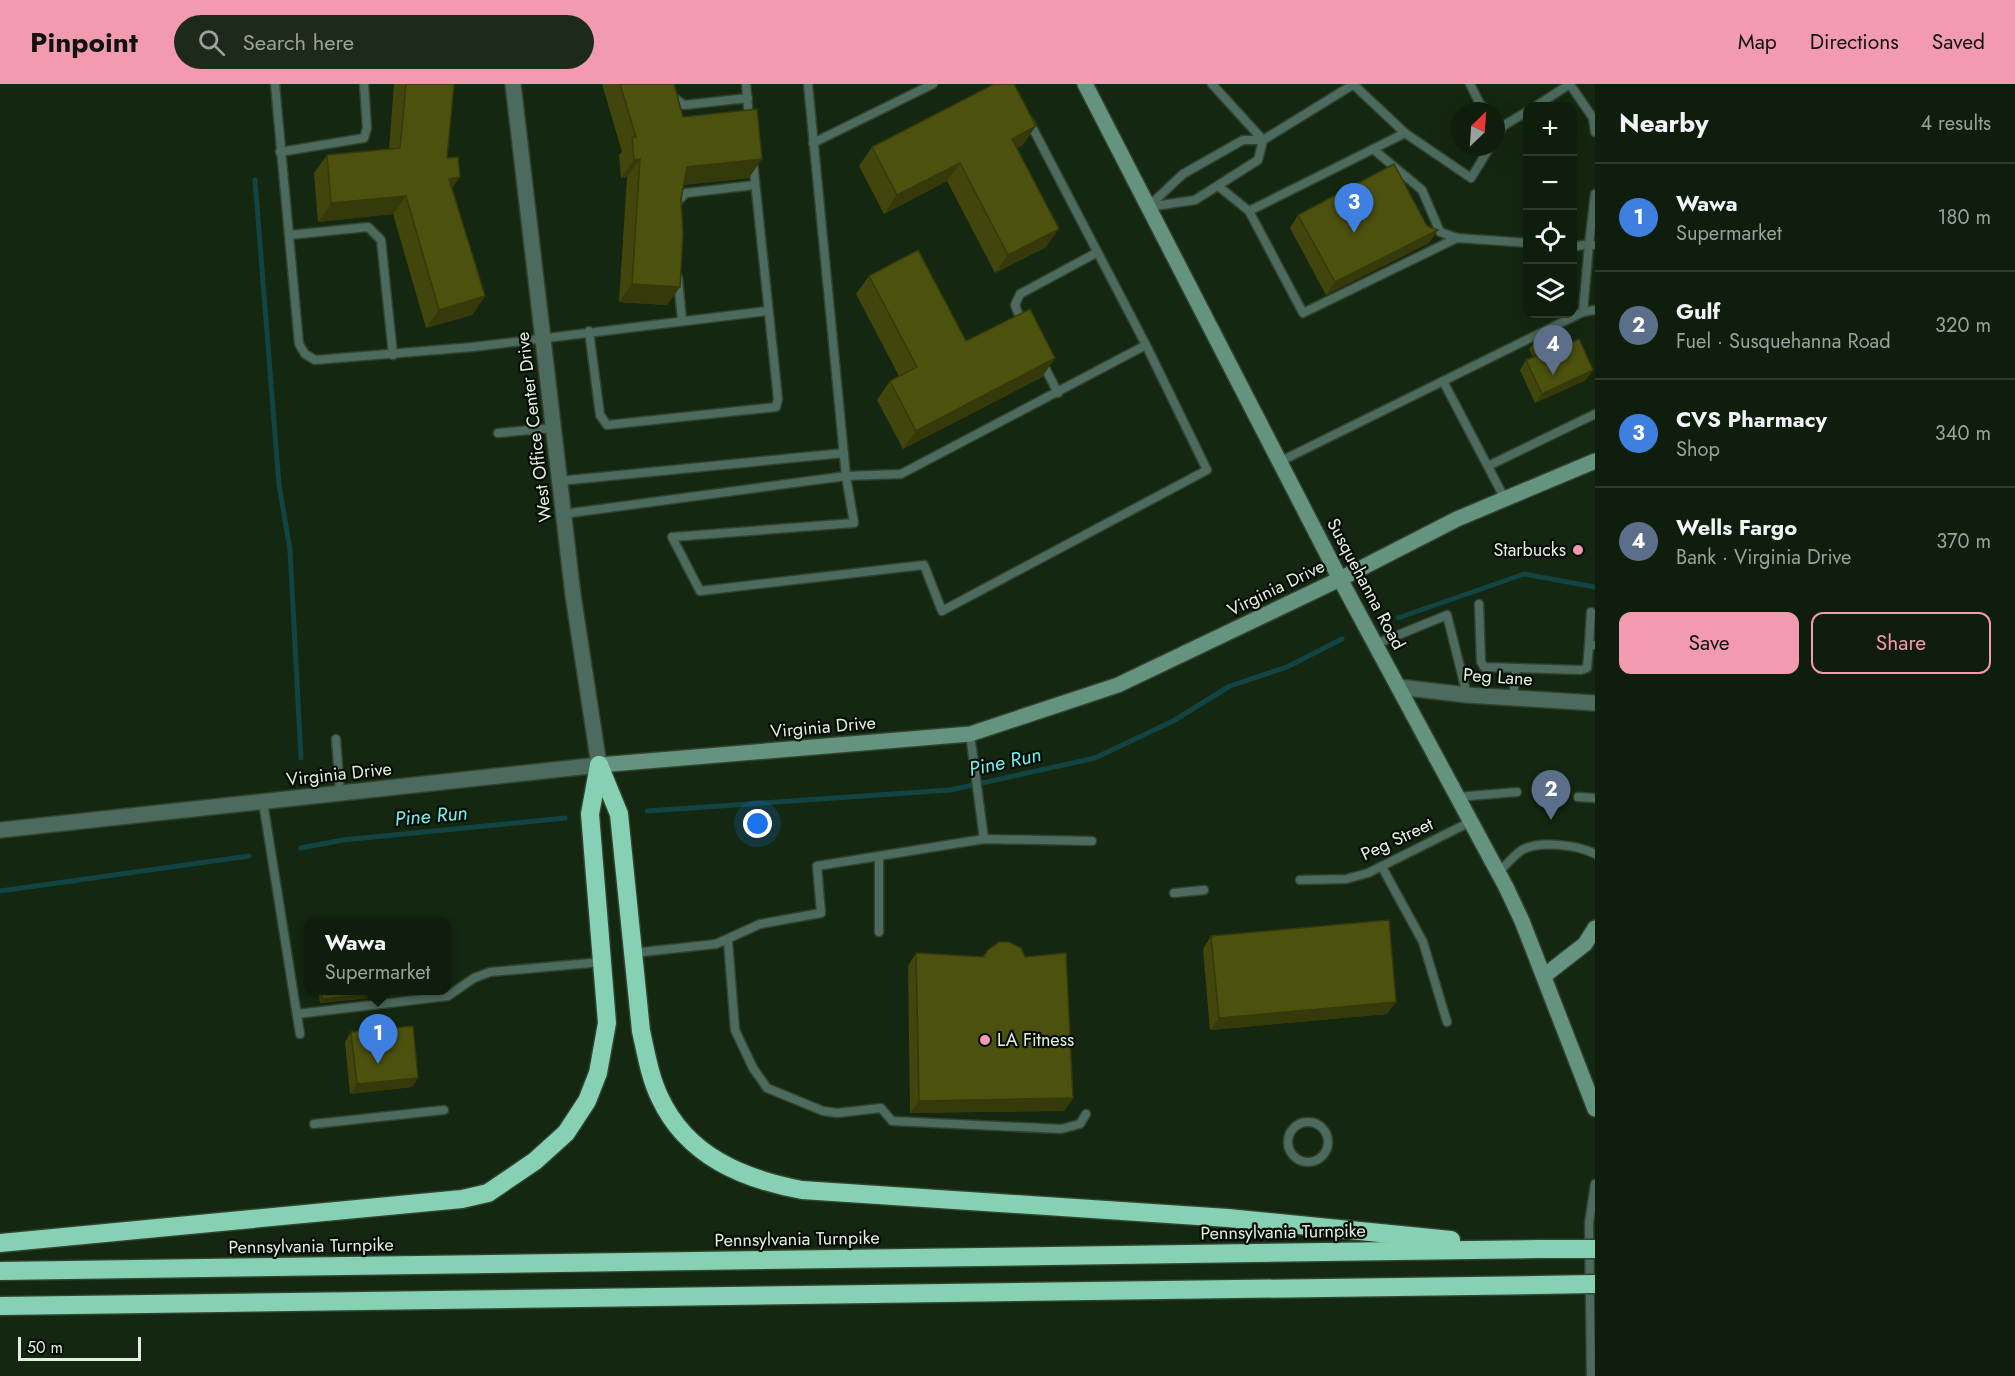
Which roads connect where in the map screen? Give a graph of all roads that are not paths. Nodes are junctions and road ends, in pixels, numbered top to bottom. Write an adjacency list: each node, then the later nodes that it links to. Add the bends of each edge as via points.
1 (275, 84): 25 (lane)
2 (364, 84): 25 (lane, via 364,138)
3 (513, 84): 47 (street, West Office Center Drive)
4 (666, 84): 13 (lane, via 673,97 684,105)
5 (746, 84): 13 (lane)
6 (808, 84): 23 (lane)
7 (933, 84): 23 (lane)
8 (1085, 84): 31 (main road, Susquehanna Road)
9 (1212, 84): 22 (lane)
10 (1353, 84): 21 (lane); 22 (lane)
11 (1470, 84): 14 (lane)
12 (1570, 85): 15 (lane); 20 (lane, via 1593,118)
13 (748, 98): 19 (lane)
14 (1479, 102)
15 (1542, 102)
16 (1523, 113): 18 (lane)
17 (1026, 116): 39 (lane)
18 (1505, 120)
19 (750, 131)
20 (1595, 132)
21 (1405, 133): 24 (lane); 27 (lane, via 1471,178)
22 (1263, 140): 29 (lane, via 1258,160); 31 (lane, via 1243,140 1183,174)
23 (813, 143): 56 (lane)
24 (1373, 149): 32 (lane); 35 (lane, via 1422,190 1440,232)
25 (280, 152): 34 (lane)
26 (752, 153): 28 (lane)
27 (1484, 156)
28 (755, 185): 33 (lane, via 686,193 676,202); 42 (lane)
29 (1218, 186): 31 (lane, via 1195,200); 32 (lane)
30 (1595, 194): 37 (lane)
31 (1148, 207): 58 (main road, Susquehanna Road)
32 (1249, 211): 35 (lane, via 1303,314)
33 (674, 212)
34 (289, 235): 50 (lane, via 299,344 305,354 320,362); 50 (lane, via 368,227 381,240)
35 (1457, 238): 36 (lane)
36 (1523, 243)
37 (1592, 244): 38 (lane); 43 (lane)
38 (1577, 246)
39 (1096, 253): 46 (lane, via 1020,294 1015,305); 48 (lane)
40 (677, 264): 44 (lane)
41 (1595, 310): 43 (lane)
42 (767, 311): 44 (lane); 45 (lane, via 778,399 771,409 607,426 600,415)
43 (1583, 312): 51 (lane)
44 (682, 321): 45 (lane)
45 (590, 331): 47 (lane)
46 (1027, 332)
47 (543, 338): 50 (lane); 54 (street, West Office Center Drive)
48 (1146, 345): 52 (lane); 60 (lane, via 1207,470 942,611 924,566 700,591 672,537 854,524)
49 (1037, 352): 52 (lane)
50 (393, 355)
51 (1443, 381): 58 (lane); 59 (lane)
52 (1058, 393): 60 (lane, via 902,474)
53 (1595, 414): 59 (lane)
54 (553, 428): 55 (lane); 61 (street, West Office Center Drive)
55 (498, 433)
56 (844, 453): 60 (lane); 61 (lane)
57 (1595, 461): 62 (main road, Virginia Drive)
58 (1280, 462): 64 (main road, Susquehanna Road)
59 (1488, 465): 62 (lane)
60 (846, 476): 63 (lane)
61 (560, 481): 63 (street, West Office Center Drive)
62 (1505, 499): 64 (main road, Virginia Drive)
63 (563, 514): 76 (street, West Office Center Drive)
64 (1340, 579): 67 (main road, Susquehanna Road); 74 (main road, Virginia Drive, via 1118,685)
65 (1479, 604): 69 (lane, via 1481,662 1484,667)
66 (1591, 612): 68 (lane)
67 (1376, 644): 70 (main road, Susquehanna Road); 71 (lane, via 1447,615)
68 (1592, 645): 69 (lane, via 1587,668)
69 (1516, 669): 72 (lane)
70 (1399, 687): 71 (street, Peg Lane); 80 (main road, Susquehanna Road)
71 (1467, 695): 72 (street, Peg Lane)
72 (1513, 698): 73 (street, Peg Lane)
73 (1595, 703)
74 (970, 734): 76 (main road, Virginia Drive); 85 (lane)
75 (336, 739): 78 (lane)
76 (599, 765): 78 (street, Virginia Drive); 97 (highway, via 619,814); 98 (highway, via 590,814)
77 (1517, 792): 80 (lane)
78 (340, 793): 82 (street, Virginia Drive)
79 (1578, 796): 81 (lane)
80 (1457, 798): 83 (main road, Susquehanna Road)
81 (1595, 798)
82 (263, 802): 84 (street, Virginia Drive); 103 (lane)
83 (1470, 822): 89 (lane, Peg Street); 90 (main road, Susquehanna Road)
84 (0, 830)
85 (984, 839): 86 (lane); 88 (lane)
86 (1092, 842)
87 (1595, 854): 90 (lane, via 1582,848 1542,845 1521,851)
88 (879, 856): 95 (lane); 96 (lane, via 818,866 822,913 760,924)
89 (1382, 867): 91 (lane, Peg Street, via 1346,879); 104 (lane, via 1423,942)
90 (1498, 873): 99 (main road, Susquehanna Road)
91 (1300, 880)
92 (1204, 890): 93 (lane)
93 (1174, 893)
94 (1595, 928): 99 (main road, via 1585,944)
95 (879, 932)
96 (728, 941): 97 (lane); 108 (lane, via 735,1030 767,1088 823,1111 881,1108 892,1121 1061,1129 1080,1124)
97 (633, 953): 113 (highway, via 641,1031 660,1098 698,1149 727,1168 762,1183 802,1190 1228,1218)
98 (602, 962): 100 (lane, via 490,972); 112 (highway, via 607,1023 598,1073 587,1101 566,1133 535,1161 488,1193 462,1199)
99 (1544, 976): 106 (main road, Susquehanna Road)
100 (451, 994)
101 (428, 995): 102 (lane); 103 (lane)
102 (449, 995)
103 (297, 1014): 105 (lane)
104 (1447, 1022)
105 (300, 1034)
106 (1595, 1109)
107 (444, 1110): 109 (lane)
108 (1086, 1114)
109 (314, 1124)
110 (1288, 1140): 110 (lane, via 1292,1154 1306,1162 1321,1157 1328,1144 1323,1129 1309,1121 1295,1126)
111 (1595, 1184): 118 (lane, via 1589,1223)
112 (0, 1243)
113 (1539, 1249): 114 (highway, Pennsylvania Turnpike, bridge); 115 (highway, Pennsylvania Turnpike)
114 (1595, 1249)
115 (0, 1271)
116 (1595, 1284): 117 (highway, bridge)
117 (0, 1306)
118 (1591, 1376)

